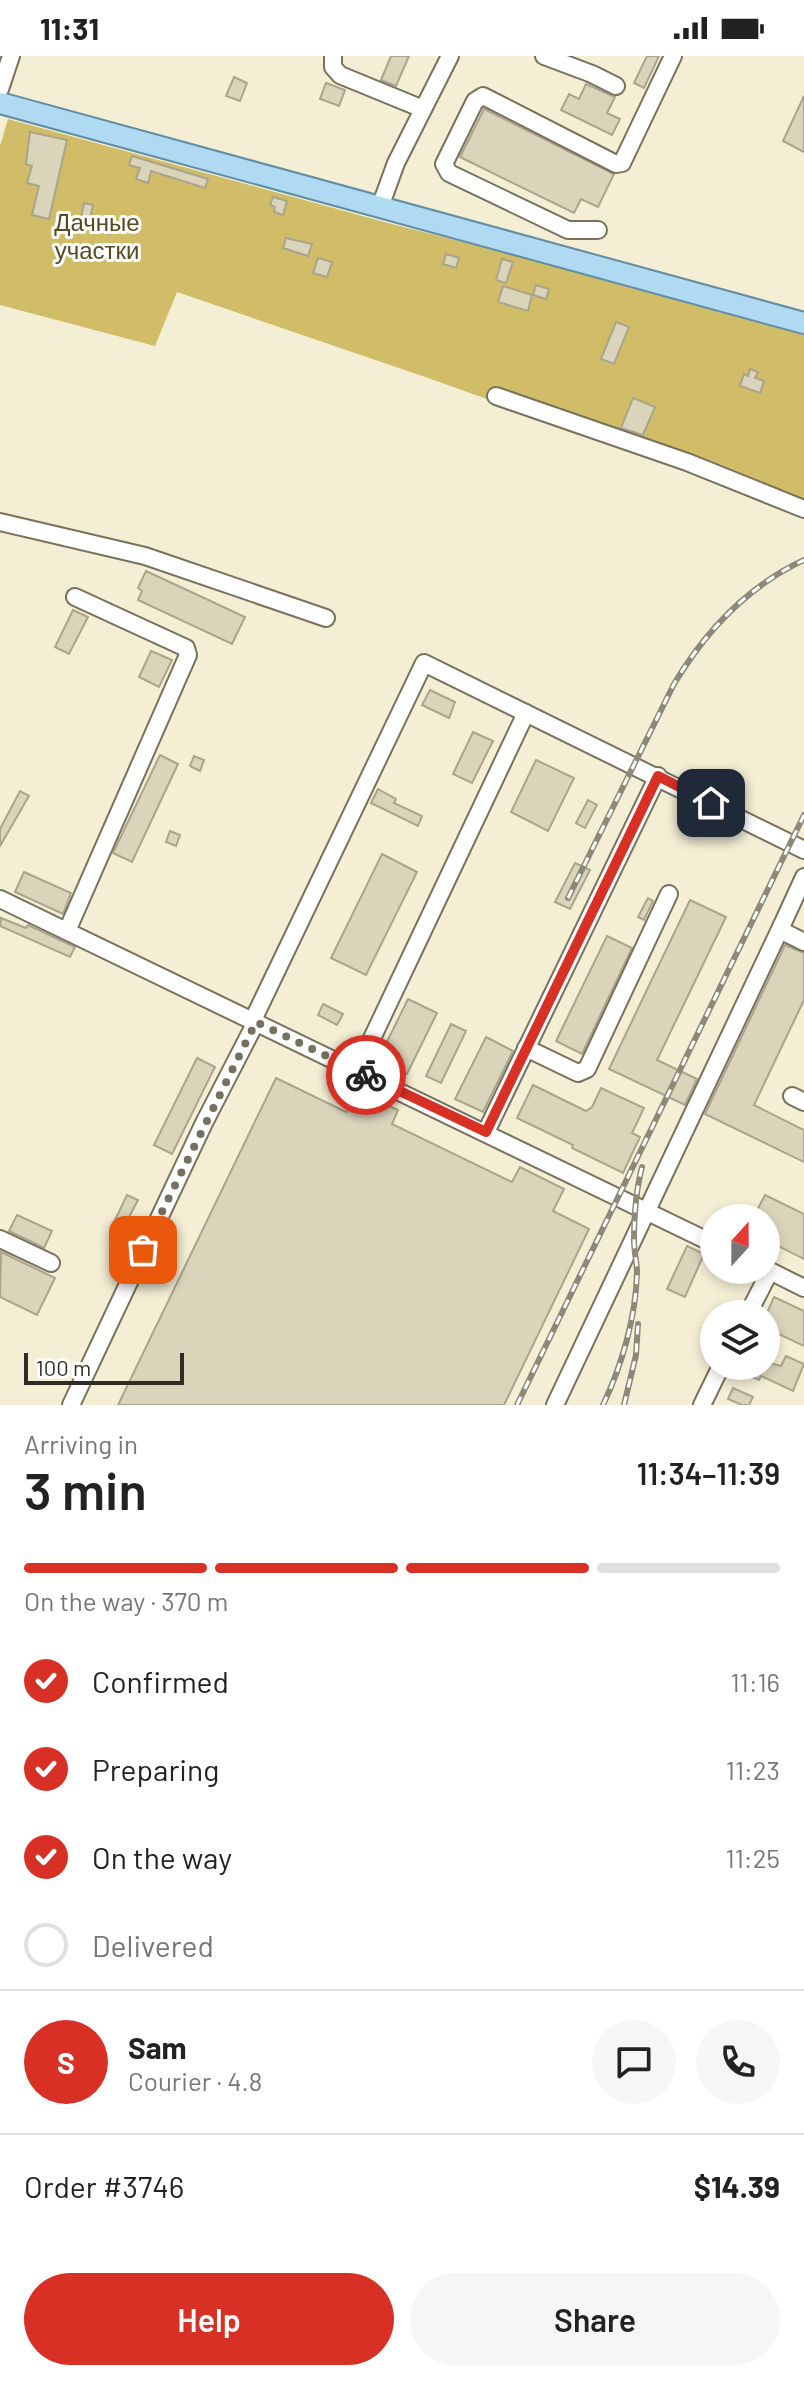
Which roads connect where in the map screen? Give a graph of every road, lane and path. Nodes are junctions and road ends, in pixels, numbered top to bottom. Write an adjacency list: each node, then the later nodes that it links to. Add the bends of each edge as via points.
1 (11, 56): 7 (street)
2 (333, 56): 9 (street, via 340,75)
3 (450, 56): 9 (street)
4 (544, 56): 6 (street)
5 (673, 56): 11 (street, via 622,163 483,96 475,101 444,164 449,173 568,230)
6 (616, 86)
7 (0, 89)
8 (0, 103): 10 (main road)
9 (423, 109): 10 (street)
10 (380, 207): 12 (main road)
11 (598, 230)
12 (804, 323)
13 (496, 396): 14 (street)
14 (804, 509)
15 (0, 522): 17 (street, via 145,556)
16 (75, 597): 25 (street, via 186,648 188,655)
17 (326, 618)
18 (526, 713): 19 (street); 27 (street, via 424,663); 29 (street)
19 (658, 776): 20 (street); 28 (street)
20 (804, 850)
21 (804, 877): 24 (street)
22 (669, 894): 28 (street, via 587,1069 578,1073)
23 (0, 899): 25 (street)
24 (782, 925): 26 (street, via 784,932); 31 (street)
25 (67, 931): 27 (street)
26 (804, 942)
27 (254, 1021): 29 (street); 38 (street)
28 (526, 1048): 30 (street)
29 (357, 1070): 30 (street)
30 (486, 1132): 31 (street)
31 (646, 1211): 32 (street); 39 (street)
32 (700, 1237)
33 (0, 1239): 34 (street)
34 (51, 1263)
35 (780, 1276): 36 (street)
36 (804, 1288)
37 (714, 1380): 40 (street)
38 (71, 1405)
39 (555, 1405)
40 (702, 1405)

